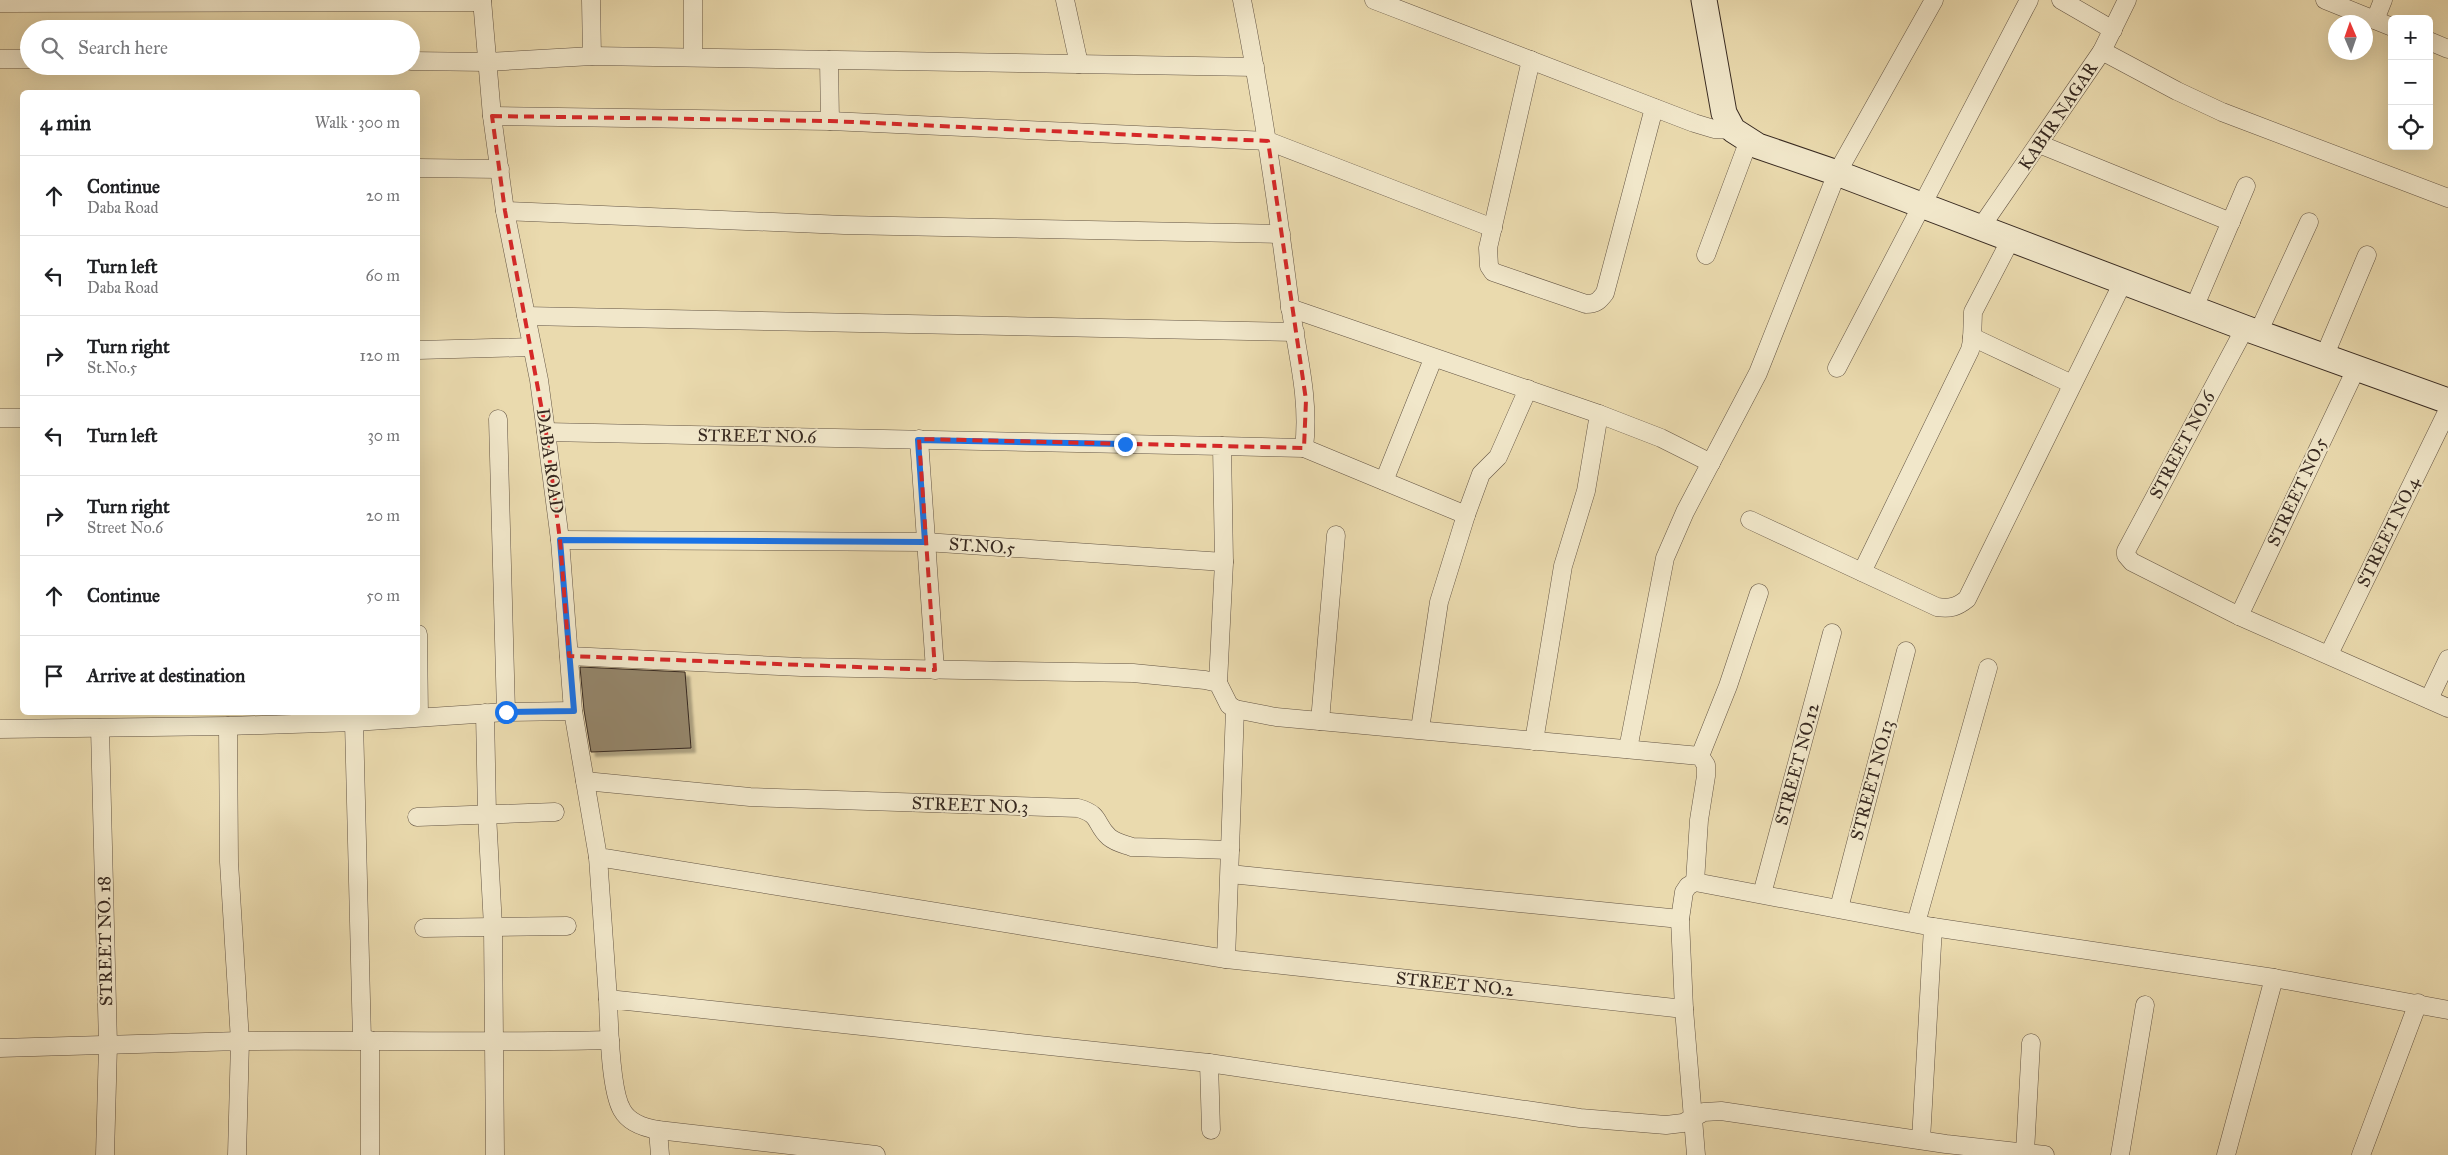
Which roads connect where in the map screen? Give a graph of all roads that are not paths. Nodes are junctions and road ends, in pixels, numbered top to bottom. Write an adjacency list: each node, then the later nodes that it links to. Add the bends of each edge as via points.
1 (591, 0): 21 (street)
2 (693, 0): 22 (street)
3 (1065, 0): 29 (street)
4 (1242, 0): 30 (street)
5 (1374, 0): 26 (street)
6 (1704, 0): 34 (street, via 1724,113)
7 (1934, 0): 39 (street)
8 (2029, 0): 42 (street)
9 (2061, 0): 17 (street)
10 (2127, 0): 17 (street, KABIR NAGAR)
11 (2325, 0): 15 (street)
12 (2383, 0): 15 (street)
13 (482, 1): 14 (street); 28 (street, DABA ROAD)
14 (0, 3)
15 (2375, 20): 16 (street)
16 (2388, 25)
17 (2113, 30): 20 (street, KABIR NAGAR)
18 (2433, 43): 19 (street)
19 (2448, 49)
20 (2102, 51): 36 (street, KABIR NAGAR); 41 (street, via 2222,112)
21 (592, 56): 22 (street); 28 (street)
22 (693, 58): 25 (street)
23 (0, 59): 24 (street)
24 (20, 59)
25 (829, 60): 29 (street); 33 (street)
26 (1531, 60): 31 (street); 47 (street)
27 (420, 61): 28 (street)
28 (487, 62): 32 (street, DABA ROAD)
29 (1079, 64): 30 (street)
30 (1255, 68): 35 (street)
31 (1654, 108): 34 (street); 47 (street, via 1600,300 1586,304 1493,272 1487,259)
32 (492, 116): 33 (street); 38 (street, DABA ROAD)
33 (830, 121): 35 (street)
34 (1741, 135): 39 (street, via 1758,146); 50 (street)
35 (1268, 141): 47 (street); 48 (street)
36 (2039, 144): 44 (street); 46 (street, KABIR NAGAR)
37 (420, 168): 38 (street)
38 (500, 169): 43 (street, DABA ROAD)
39 (1836, 173): 42 (street); 77 (street, via 1758,373)
40 (2246, 186): 44 (street)
41 (2448, 198)
42 (1920, 205): 46 (street); 63 (street)
43 (505, 212): 48 (street, via 844,225); 55 (street, DABA ROAD)
44 (2231, 222): 54 (street)
45 (2309, 222): 56 (street)
46 (1981, 227): 49 (street)
47 (1493, 228)
48 (1282, 234): 53 (street)
49 (2011, 239): 52 (street); 58 (street, via 1977,301)
50 (1706, 255)
51 (2367, 255): 61 (street)
52 (2123, 282): 54 (street); 65 (street)
53 (1290, 308): 57 (street); 62 (street)
54 (2194, 308): 56 (street)
55 (526, 316): 57 (street); 59 (street, DABA ROAD)
56 (2251, 331): 61 (street); 87 (street, STREET NO.6, via 2126,551 2132,562)
57 (1296, 332): 76 (street, via 1306,400)
58 (1972, 337): 65 (street); 85 (street, via 1967,356)
59 (532, 347): 60 (street); 73 (street, DABA ROAD)
60 (420, 350)
61 (2324, 357): 64 (street)
62 (1433, 358): 66 (street); 78 (street)
63 (1837, 368)
64 (2356, 369): 67 (street); 87 (street, STREET NO.5)
65 (2072, 384): 85 (street, via 1967,599 1948,609 1937,607)
66 (1528, 389): 69 (street); 79 (street, via 1498,457 1481,474)
67 (2448, 401)
68 (2448, 410): 90 (street, STREET NO.4)
69 (1599, 414): 77 (street); 112 (street, via 1586,491 1563,566)
70 (0, 418): 71 (street)
71 (20, 418)
72 (498, 419): 100 (street)
73 (546, 432): 74 (street, STREET NO.6); 82 (street, DABA ROAD)
74 (918, 440): 75 (street, STREET NO.6); 83 (street)
75 (1222, 446): 76 (street, STREET NO.6); 84 (street)
76 (1304, 448): 78 (street)
77 (1711, 462): 113 (street, via 1665,558)
78 (1384, 481): 79 (street)
79 (1466, 515): 111 (street, via 1439,602)
80 (1750, 520): 85 (street)
81 (1336, 535): 106 (street)
82 (560, 540): 83 (street, ST.NO.5); 91 (street, DABA ROAD)
83 (925, 542): 84 (street, ST.NO.5); 94 (street)
84 (1224, 562): 95 (street)
85 (1862, 572)
86 (1759, 593): 114 (street, via 1728,686)
87 (2238, 616): 90 (street)
88 (1832, 633): 123 (street, STREET NO.12)
89 (1906, 651): 124 (street, STREET NO.13)
90 (2329, 654): 96 (street)
91 (569, 656): 94 (street); 99 (street, DABA ROAD)
92 (2448, 660): 96 (street)
93 (1988, 668): 126 (street)
94 (934, 670): 95 (street, via 1133,673)
95 (1218, 683): 98 (street, via 1229,705)
96 (2429, 699): 97 (street)
97 (2448, 708)
98 (1235, 709): 106 (street, via 1276,718); 119 (street)
99 (574, 711): 100 (street); 115 (street, DABA ROAD)
100 (506, 712): 101 (street)
101 (486, 713): 102 (street); 117 (street)
102 (420, 717): 107 (street)
103 (310, 718): 107 (street); 108 (street)
104 (178, 719): 108 (street); 109 (street)
105 (75, 720): 109 (street); 110 (street)
106 (1320, 721): 111 (street)
107 (354, 722): 137 (street)
108 (228, 726): 139 (street, via 229,862)
109 (100, 728): 142 (street, STREET NO. 18)
110 (0, 729)
111 (1420, 729): 112 (street)
112 (1534, 742): 113 (street)
113 (1628, 749): 114 (street)
114 (1700, 756): 122 (street, via 1706,765 1706,776)
115 (585, 781): 119 (street, STREET NO.3, via 750,798 1078,808 1096,816 1108,836 1132,847); 120 (street, DABA ROAD)
116 (555, 812): 117 (street)
117 (487, 814): 118 (street); 128 (street)
118 (417, 817)
119 (1230, 850): 121 (street)
120 (598, 856): 130 (street, STREET NO.2); 132 (street, DABA ROAD)
121 (1230, 874): 125 (street); 130 (street)
122 (1695, 882): 123 (street); 125 (street, via 1684,892)
123 (1762, 894): 124 (street)
124 (1839, 908): 126 (street)
125 (1680, 919): 135 (street)
126 (1924, 925): 131 (street); 148 (street)
127 (567, 926): 128 (street)
128 (493, 927): 129 (street); 140 (street)
129 (424, 928)
130 (1226, 959): 135 (street, STREET NO.2)
131 (2274, 978): 133 (street); 161 (street)
132 (608, 999): 138 (street, DABA ROAD); 144 (street)
133 (2418, 1003): 136 (street); 162 (street)
134 (2145, 1006): 160 (street)
135 (1684, 1009): 145 (street)
136 (2448, 1010)
137 (366, 1040): 139 (street); 140 (street); 154 (street)
138 (610, 1040): 140 (street); 146 (street, DABA ROAD, via 617,1098 622,1111 629,1119)
139 (240, 1041): 142 (street); 153 (street)
140 (494, 1042): 155 (street)
141 (2031, 1043): 151 (street)
142 (108, 1045): 143 (street); 152 (street, STREET NO. 18)
143 (0, 1048)
144 (1209, 1063): 145 (street, via 1580,1118 1666,1125); 147 (street)
145 (1694, 1118): 148 (street, via 1704,1112 1721,1111); 158 (street)
146 (658, 1130): 149 (street, DABA ROAD); 156 (street)
147 (1211, 1130)
148 (1921, 1140): 150 (street)
149 (758, 1149): 157 (street, DABA ROAD)
150 (1945, 1149): 151 (street)
151 (2025, 1152): 159 (street)
152 (105, 1155)
153 (237, 1155)
154 (370, 1155)
155 (495, 1155)
156 (660, 1155)
157 (875, 1155)
158 (1696, 1155)
159 (2045, 1155)
160 (2120, 1155)
161 (2226, 1155)
162 (2361, 1155)

